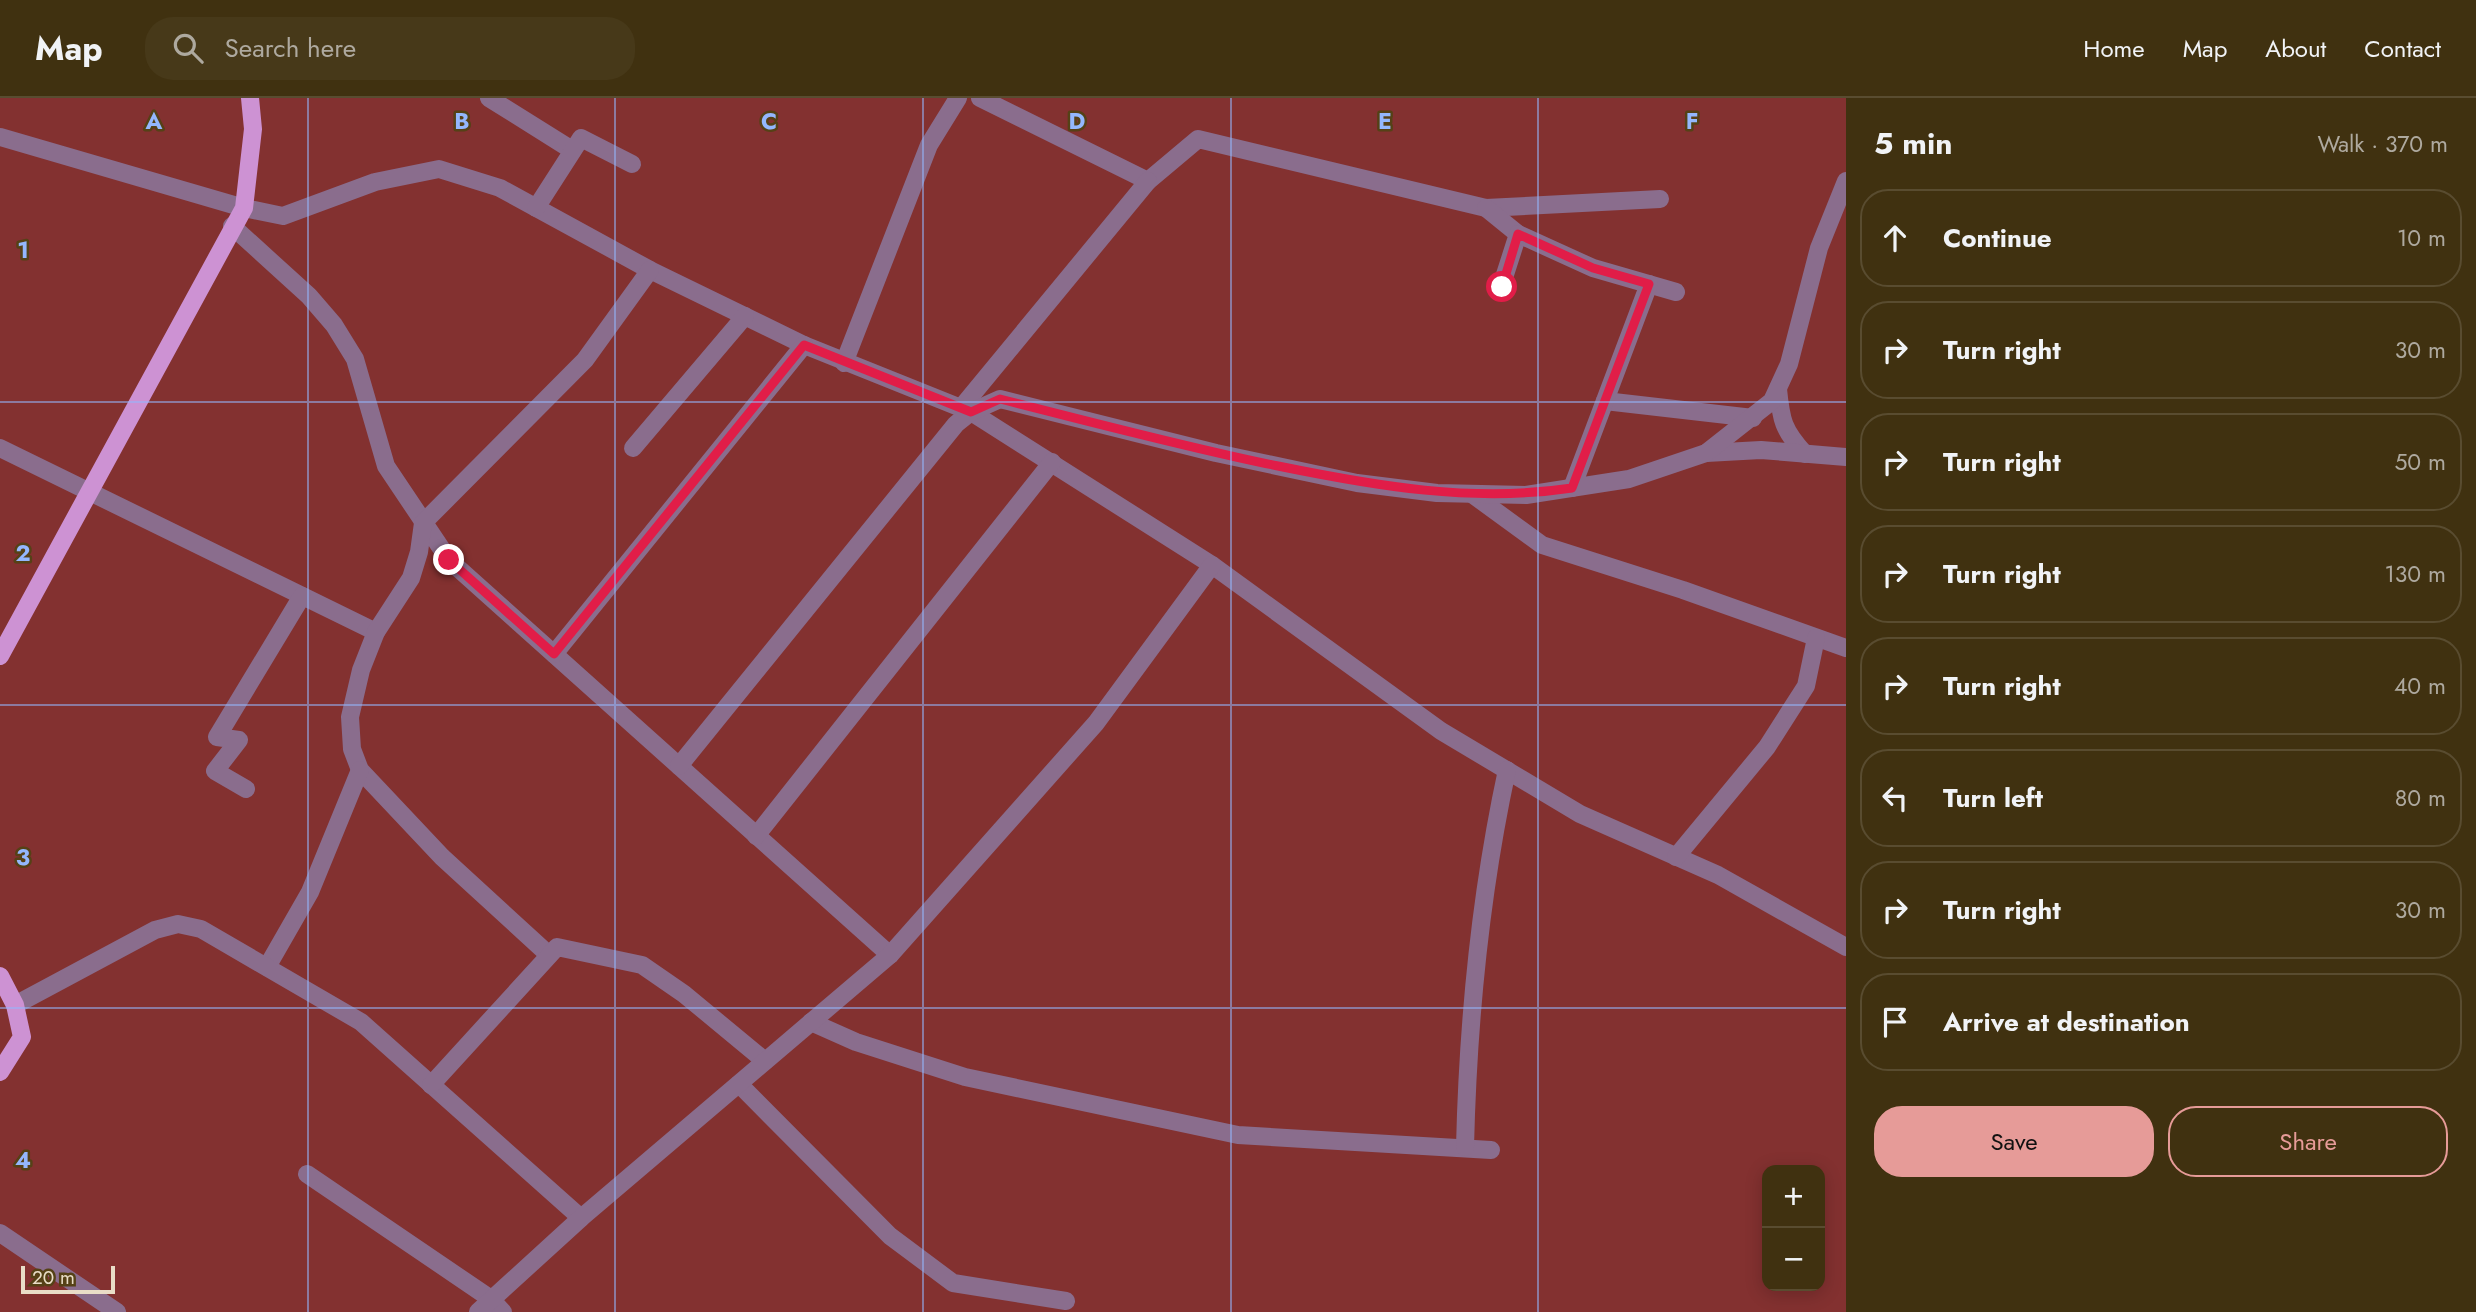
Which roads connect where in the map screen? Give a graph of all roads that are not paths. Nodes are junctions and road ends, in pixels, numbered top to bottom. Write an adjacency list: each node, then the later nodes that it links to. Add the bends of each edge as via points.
1 (250, 98): 11 (main road, via 253,129)
2 (489, 98): 6 (street)
3 (958, 98): 22 (street, via 929,145)
4 (981, 98): 8 (street)
5 (0, 137): 11 (street)
6 (572, 150): 7 (street, via 581,138); 12 (street)
7 (632, 164)
8 (1148, 181): 13 (street, via 1199,139); 25 (street)
9 (1846, 181): 23 (street, via 1819,248 1789,364)
10 (1660, 199): 13 (street)
11 (244, 208): 12 (street, via 283,216 375,182 439,169 500,188); 14 (main road)
12 (536, 208): 16 (street)
13 (1486, 208): 15 (street)
14 (232, 226): 34 (main road); 36 (street, via 334,325 355,359 386,466)
15 (1518, 234): 17 (street, via 1593,268); 18 (street)
16 (650, 270): 20 (street); 36 (street, via 585,360)
17 (1649, 284): 19 (street); 24 (street)
18 (1502, 287)
19 (1676, 292)
20 (745, 316): 21 (street); 28 (street)
21 (804, 345): 22 (street); 42 (street)
22 (844, 363): 25 (street)
23 (1778, 387): 26 (street, via 1772,401); 30 (street, via 1787,435)
24 (1605, 401): 26 (street); 33 (street)
25 (966, 410): 32 (street); 35 (street, via 1000,399 1216,453 1357,482); 44 (street)
26 (1753, 418): 29 (street)
27 (0, 448): 34 (street)
28 (633, 448)
29 (1706, 453): 30 (street, via 1761,450); 33 (street, via 1629,479)
30 (1805, 454): 31 (street)
31 (1846, 457)
32 (1052, 463): 37 (street); 48 (street)
33 (1572, 488): 35 (street, via 1525,495)
34 (90, 491): 38 (street); 43 (main road)
35 (1472, 494): 40 (street, via 1542,545)
36 (422, 523): 39 (street, via 411,578); 42 (street, via 449,560)
37 (1212, 565): 46 (street, via 1441,731); 52 (street, via 1097,723)
38 (302, 596): 39 (street); 47 (street, via 217,737 239,740 215,771)
39 (376, 632): 45 (street, via 350,717 352,749)
40 (1816, 638): 41 (street); 49 (street, via 1806,687 1767,747)
41 (1842, 642)
42 (554, 654): 44 (street)
43 (0, 656)
44 (679, 766): 48 (street)
45 (360, 770): 51 (street, via 442,857); 53 (street, via 310,892)
46 (1507, 770): 49 (street, via 1580,814); 61 (street, via 1474,969)
47 (246, 789)
48 (756, 836): 52 (street)
49 (1676, 857): 50 (street, via 1718,875)
50 (1846, 947)
51 (548, 955): 57 (street, via 557,947 642,965); 60 (street)
52 (890, 955): 56 (street)
53 (267, 967): 55 (street, via 201,929 178,924 155,930); 60 (street, via 361,1022)
54 (0, 976): 55 (main road)
55 (15, 1004): 58 (main road, via 22,1037)
56 (811, 1022): 57 (street); 61 (street, via 856,1042 965,1077 1238,1135)
57 (765, 1061): 59 (street)
58 (0, 1072)
59 (738, 1084): 64 (street); 66 (street, via 890,1236 953,1283)
60 (431, 1085): 64 (street)
61 (1465, 1147): 62 (street)
62 (1492, 1150)
63 (307, 1174): 67 (street)
64 (581, 1218): 67 (street)
65 (0, 1233): 68 (street)
66 (1066, 1301)
67 (490, 1308)
68 (117, 1312)

